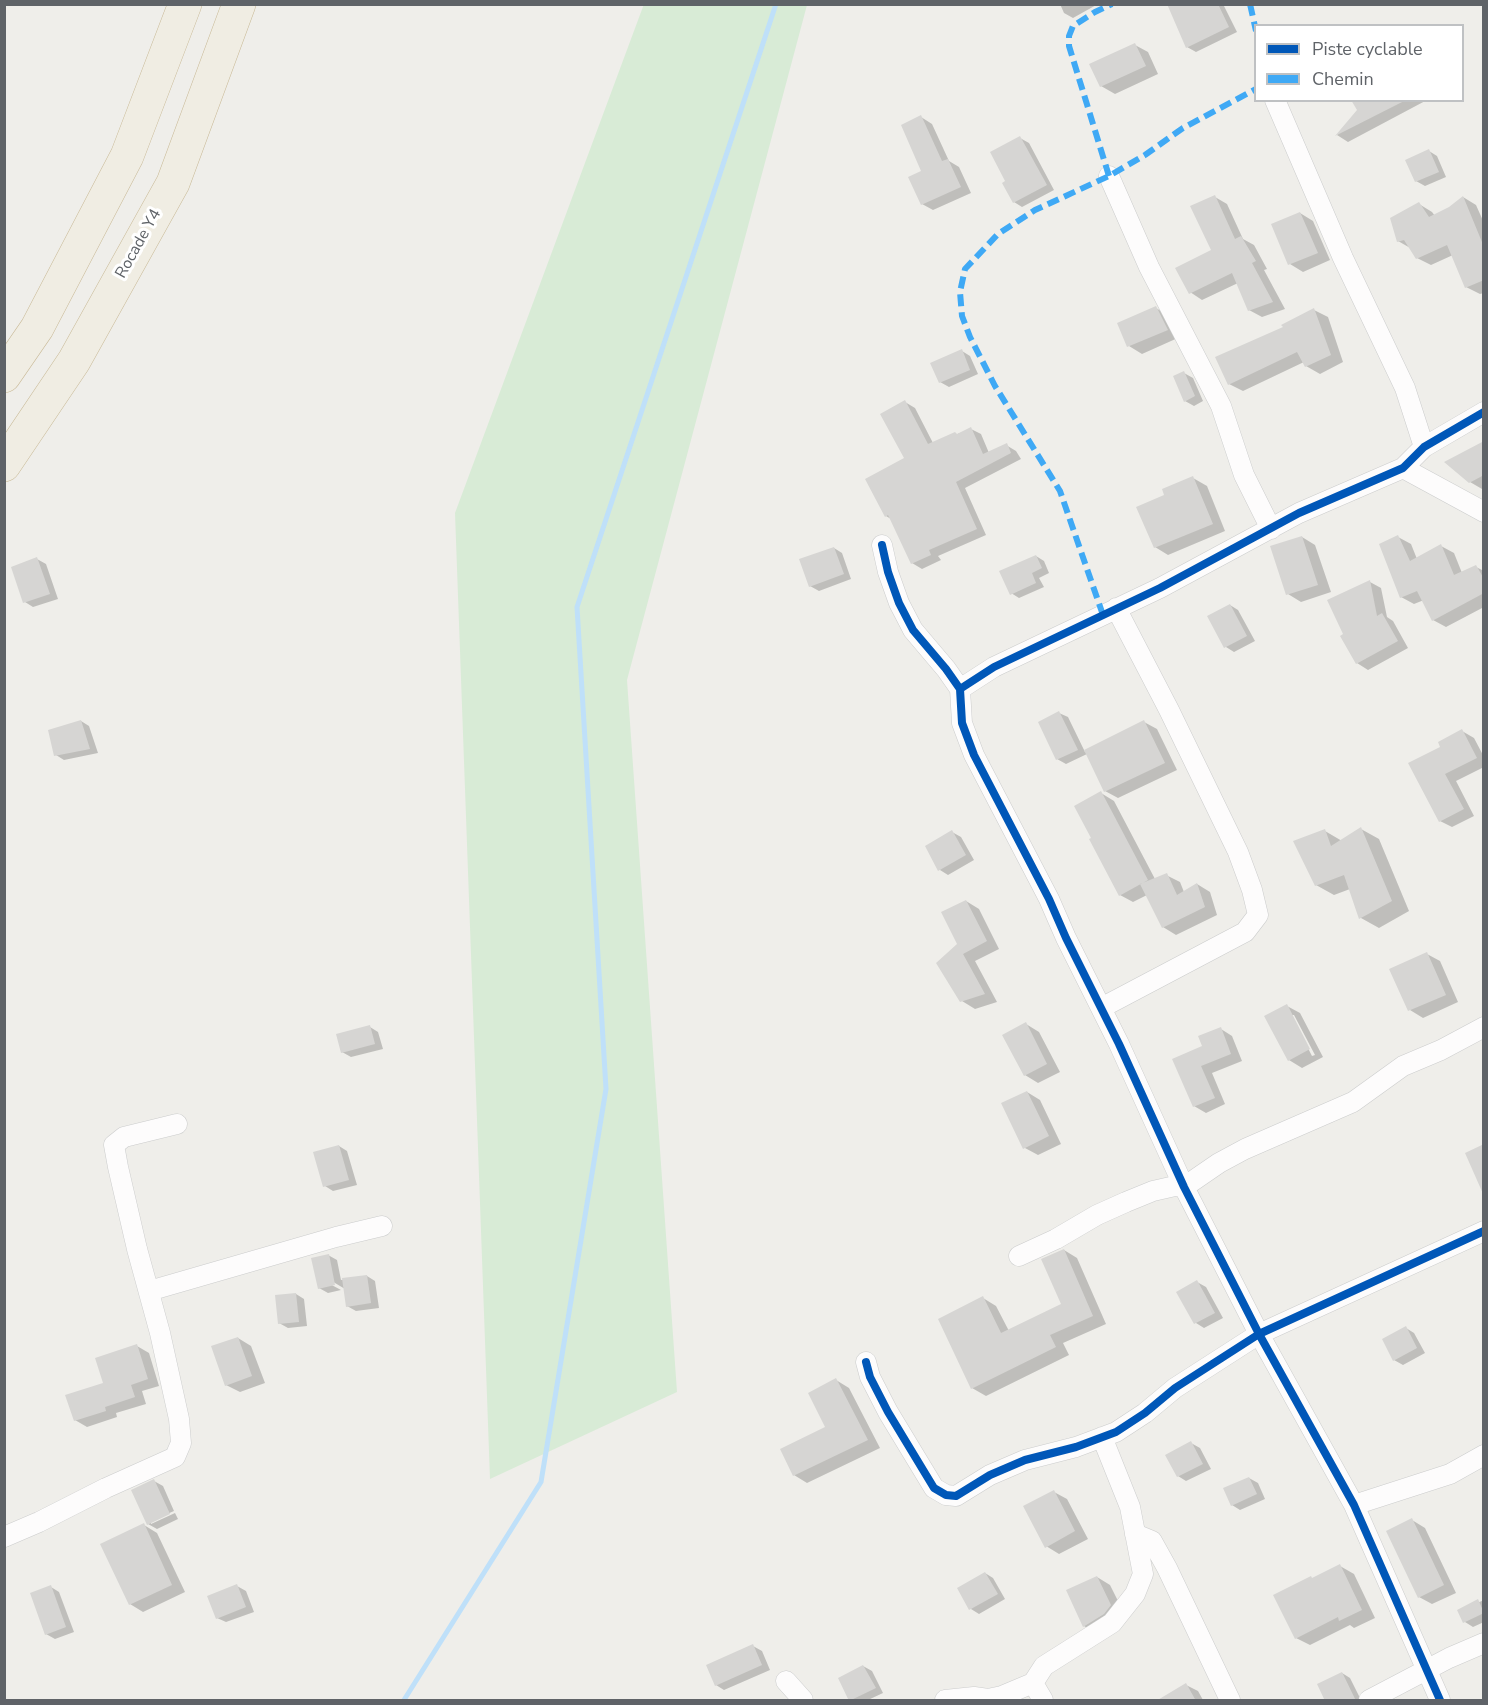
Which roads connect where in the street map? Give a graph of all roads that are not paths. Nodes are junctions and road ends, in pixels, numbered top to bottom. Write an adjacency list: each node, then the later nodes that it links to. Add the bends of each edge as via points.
1 (185, 4): 5 (highway, via 128,156 37,328)
2 (239, 4): 8 (highway, Rocade Y4, via 173,183 74,361)
3 (1276, 102): 7 (street, via 1343,258 1405,388)
4 (1109, 176): 11 (street, via 1149,267 1221,406 1244,475)
5 (4, 376)
6 (1484, 412): 7 (street)
7 (1424, 447): 9 (street)
8 (4, 465)
9 (1403, 468): 10 (street); 11 (street)
10 (1484, 512)
11 (1271, 529): 13 (street)
12 (882, 545): 14 (street, via 899,603 913,630)
13 (1116, 608): 14 (street, via 994,667); 15 (street, via 1238,852 1258,915 1245,932)
14 (960, 689): 15 (street, via 962,723 974,755)
15 (1101, 1008): 18 (street)
16 (1484, 1027): 18 (street, via 1403,1066 1353,1102 1245,1149)
17 (177, 1124): 22 (street, via 124,1137 114,1145)
18 (1184, 1187): 21 (street, via 1144,1194); 23 (street)
19 (382, 1226): 22 (street)
20 (1484, 1231): 23 (street)
21 (1018, 1256)
22 (149, 1291): 29 (street, via 179,1419 181,1443 175,1457)
23 (1259, 1334): 25 (street, via 1116,1432); 27 (street)
24 (866, 1362): 25 (street, via 888,1412 934,1488 946,1495 956,1496 1024,1460)
25 (1101, 1437): 28 (street, via 1130,1507)
26 (1484, 1455): 27 (street, via 1450,1474)
27 (1354, 1505): 31 (street)
28 (1135, 1534): 33 (street, via 1143,1574 1135,1594 1112,1623 1044,1666); 37 (street, via 1152,1541)
29 (4, 1537)
30 (1484, 1644): 31 (street)
31 (1428, 1670): 38 (street); 39 (street)
32 (786, 1681): 34 (street)
33 (1033, 1683): 35 (street, via 995,1698); 36 (street)
34 (803, 1701)
35 (945, 1701)
36 (1043, 1701)
37 (1230, 1701)
38 (1369, 1701)
39 (1440, 1701)

